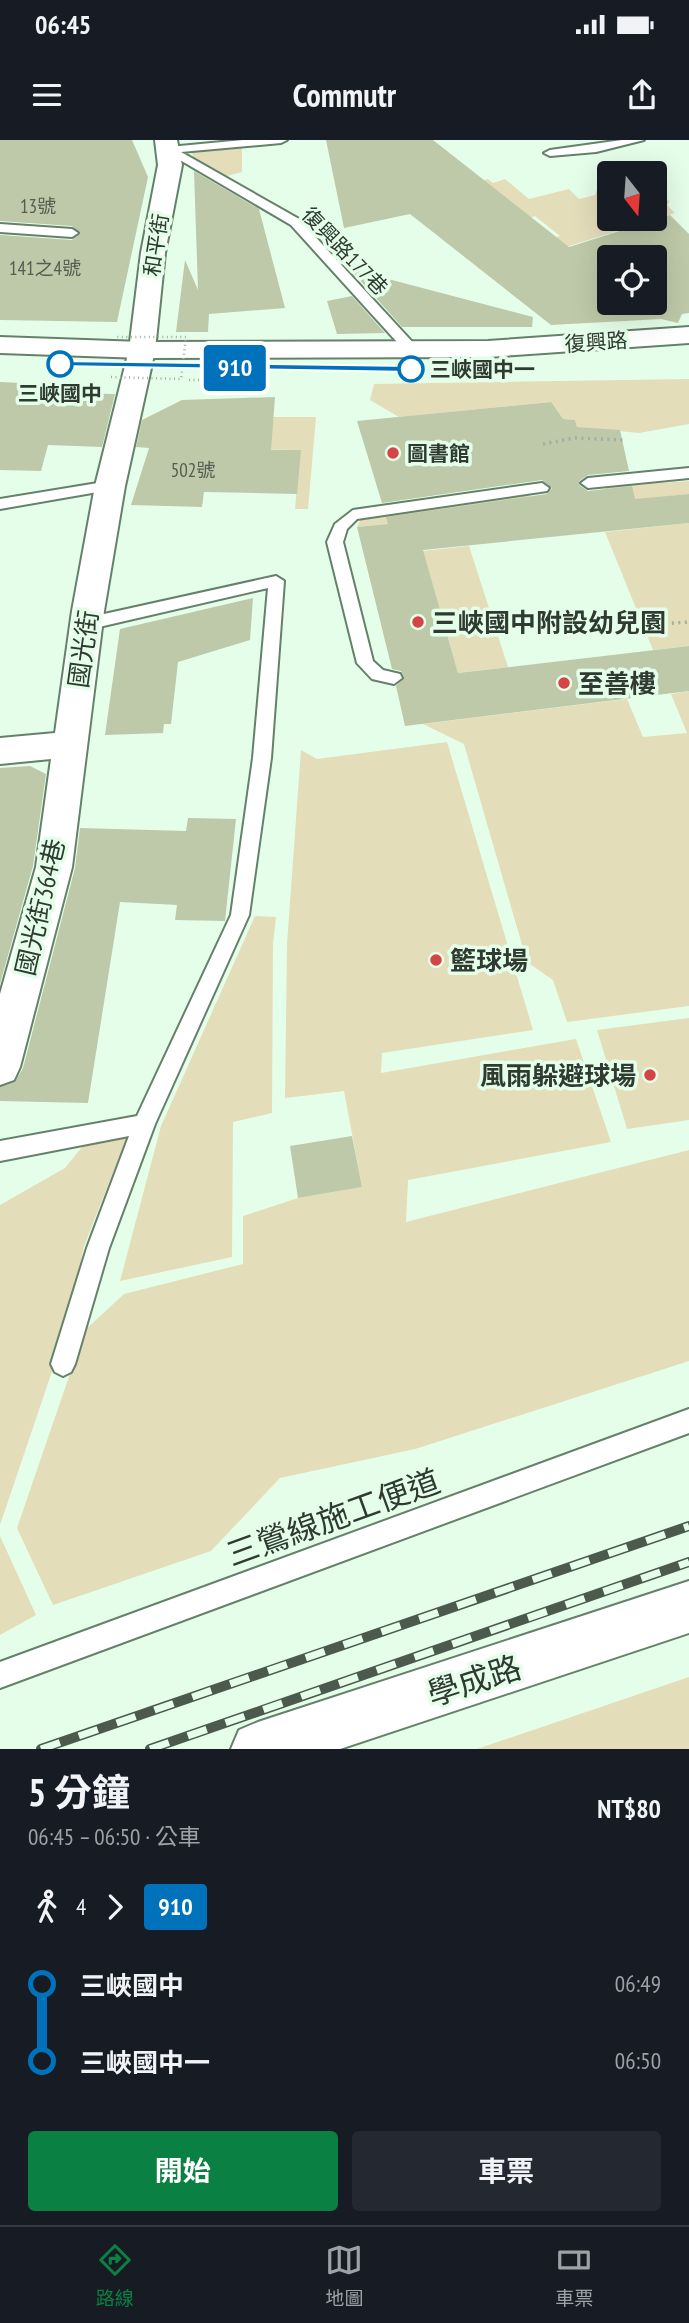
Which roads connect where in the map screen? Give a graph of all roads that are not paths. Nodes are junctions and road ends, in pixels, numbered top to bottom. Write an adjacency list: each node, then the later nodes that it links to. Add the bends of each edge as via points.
1 (281, 140): 3 (lane)
2 (638, 140): 4 (lane)
3 (168, 145): 9 (lane, 復興路177巷, via 295,222 364,288); 10 (street, 和平街, via 170,165)
4 (550, 153)
5 (0, 228): 6 (lane)
6 (72, 233)
7 (689, 335): 9 (street, 復興路, via 488,349)
8 (0, 345): 10 (street, 復興路)
9 (411, 349): 10 (street, 復興路)
10 (140, 359): 11 (street, 復興路, via 522,368); 12 (street, 復興路); 15 (street, 和平街)
11 (689, 361)
12 (0, 362)
13 (689, 473): 14 (lane)
14 (588, 483)
15 (110, 486): 17 (lane); 18 (street, 國光街)
16 (542, 488): 19 (lane, via 353,515 340,527 335,542 365,663 378,675)
17 (0, 504)
18 (80, 610): 20 (street, 國光街); 23 (lane, via 276,581 262,758 240,915)
19 (394, 678)
20 (69, 744): 21 (street); 22 (street, 國光街364巷, via 54,867)
21 (0, 751)
22 (0, 1067)
23 (144, 1124): 24 (lane); 25 (lane, via 98,1248)
24 (0, 1151)
25 (63, 1364)
26 (689, 1422): 28 (lane, 三鶯線施工便道)
27 (689, 1607): 29 (street, 學成路)
28 (0, 1675)
29 (258, 1749)

